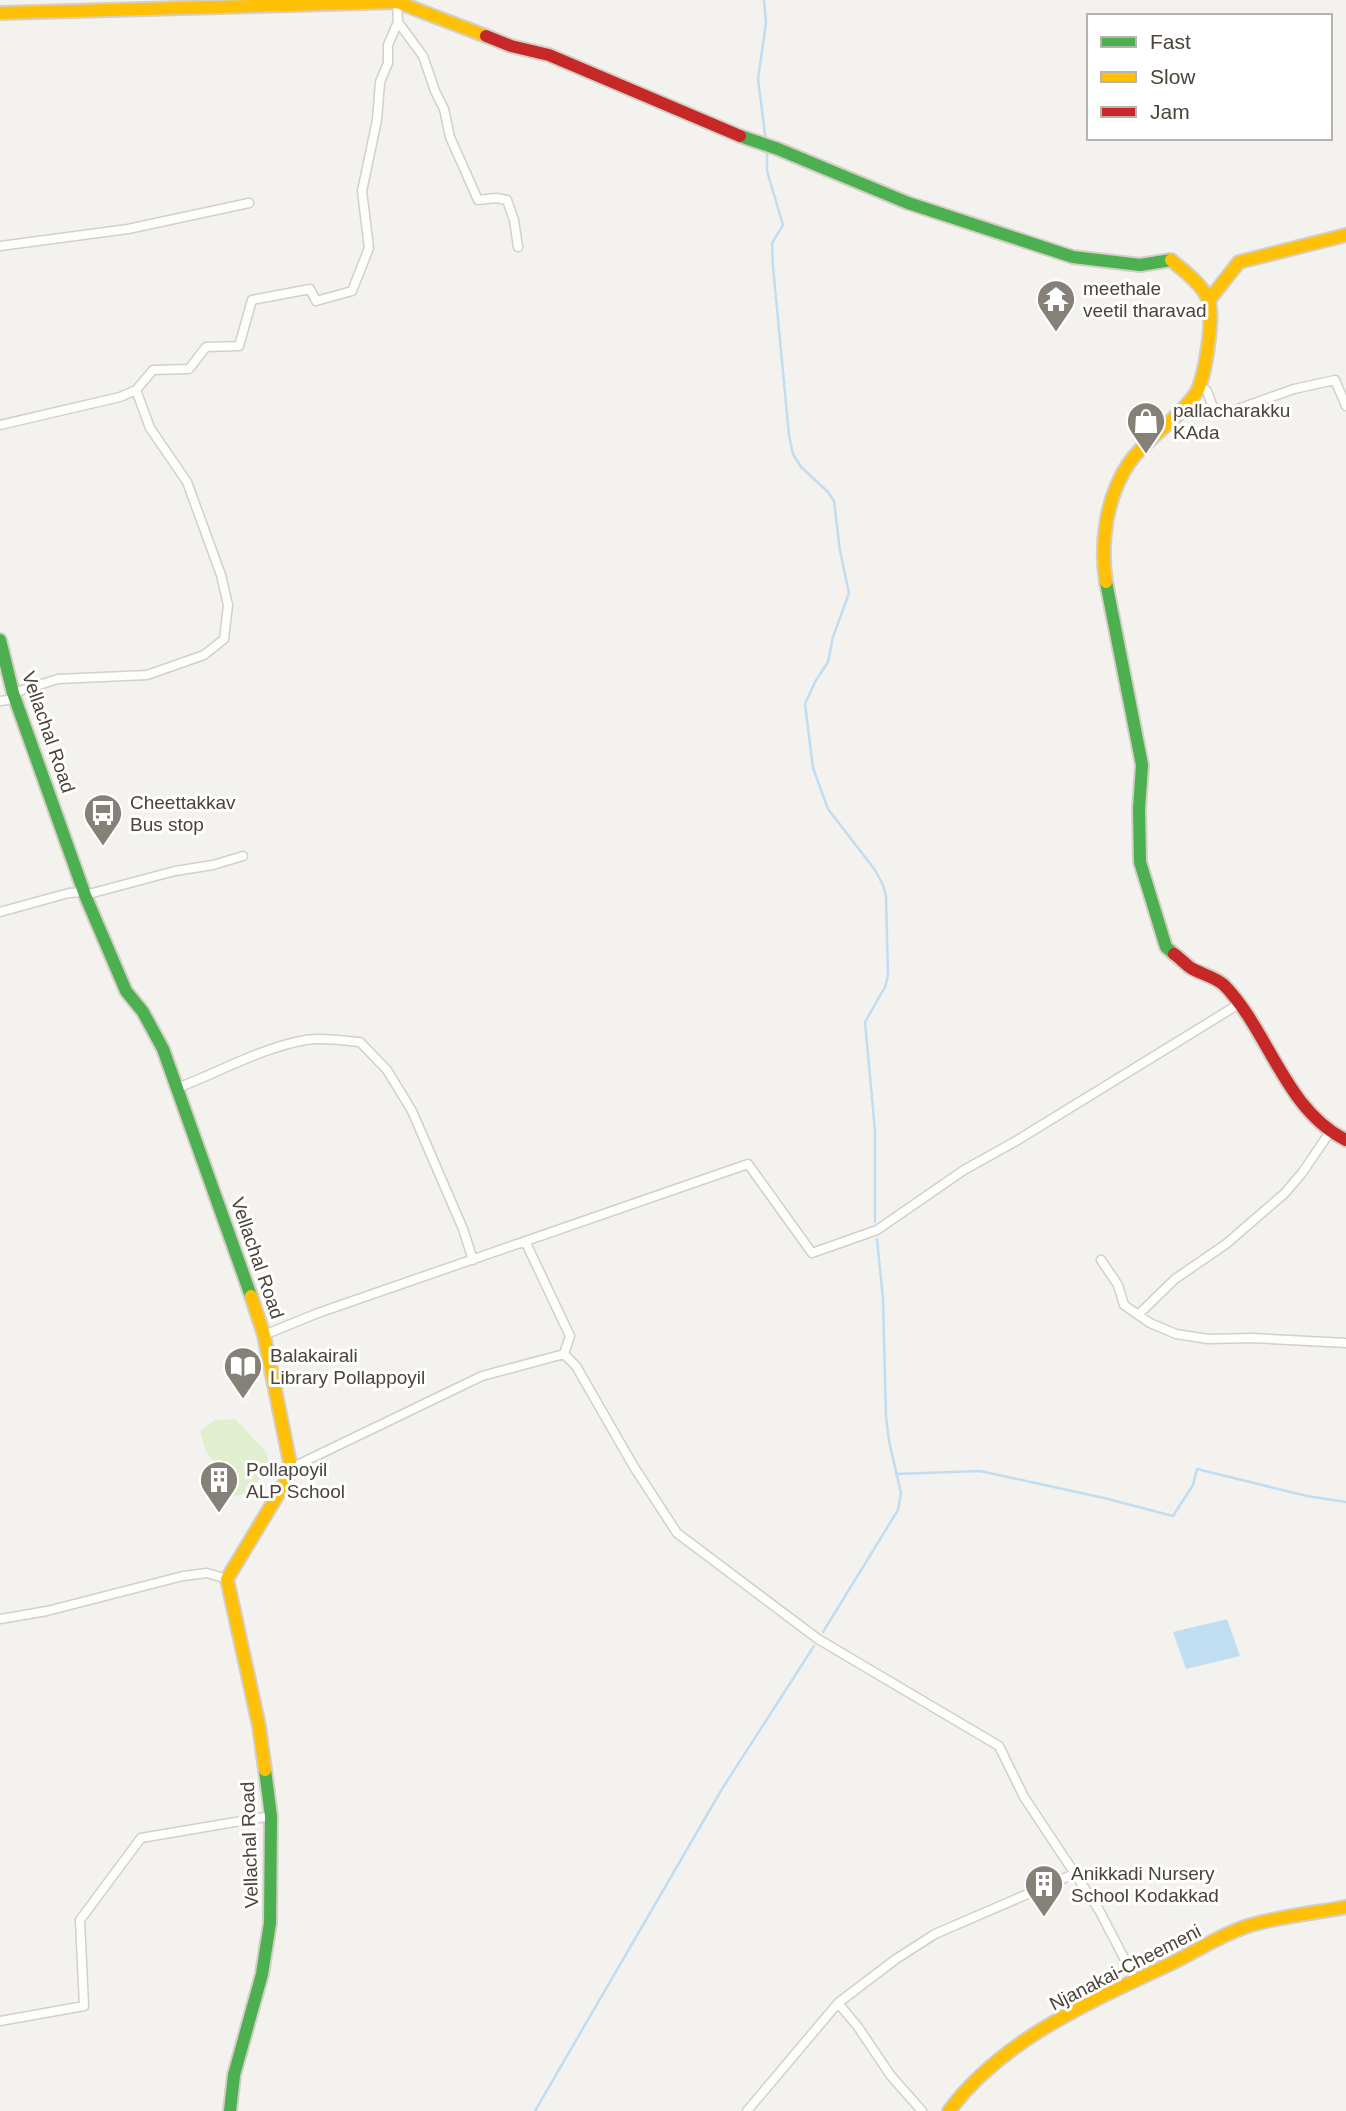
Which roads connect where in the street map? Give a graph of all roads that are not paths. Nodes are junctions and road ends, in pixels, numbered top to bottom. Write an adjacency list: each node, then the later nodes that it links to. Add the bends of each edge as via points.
1 (397, 2): 2 (street); 3 (street); 8 (street, via 511,46 548,55 908,203 1073,257 1140,265 1170,259)
2 (0, 13)
3 (398, 22): 7 (street, via 423,56 472,190 478,200 507,200); 10 (street, via 380,82 362,191 369,248 352,290 316,301 310,289 252,300 239,346 206,347 189,369 153,370)
4 (248, 203): 6 (street, via 128,229)
5 (1346, 235): 8 (street, via 1239,262)
6 (0, 246)
7 (518, 247)
8 (1209, 300): 9 (street)
9 (1199, 385): 11 (street, via 1207,391 1215,413 1335,380); 19 (street, via 1129,463 1102,536 1114,628 1142,765 1140,862 1154,911 1166,947 1191,968 1222,983)
10 (136, 390): 12 (street); 14 (street, via 150,428 187,482 221,576 228,605 223,639 204,655 147,675 58,679)
11 (1346, 406)
12 (0, 425)
13 (0, 640): 14 (street, Vellachal Road)
14 (14, 696): 15 (street); 17 (street, Vellachal Road)
15 (0, 701)
16 (243, 856): 17 (street)
17 (85, 893): 18 (street, via 69,892); 20 (street, Vellachal Road, via 126,991 163,1049)
18 (0, 912)
19 (1239, 1004): 21 (street, via 1296,1094); 23 (street, via 964,1170 877,1230 812,1253 748,1164)
20 (177, 1088): 24 (street, via 260,1052 308,1039 360,1042 387,1070 412,1111); 27 (street, Vellachal Road)
21 (1330, 1132): 22 (street); 26 (street, via 1284,1193 1226,1244 1175,1279)
22 (1346, 1140)
23 (525, 1241): 24 (street); 29 (street, via 570,1336)
24 (472, 1260): 27 (street)
25 (1101, 1260): 26 (street, via 1124,1305)
26 (1138, 1315): 28 (street, via 1176,1334 1208,1339)
27 (264, 1335): 30 (street, Vellachal Road)
28 (1346, 1343)
29 (564, 1354): 30 (street, via 482,1376); 34 (street, via 576,1366 677,1533 818,1639 999,1745 1024,1797)
30 (291, 1468): 31 (street)
31 (227, 1579): 32 (street, via 207,1573 183,1576); 33 (street, Vellachal Road, via 259,1726)
32 (0, 1619)
33 (271, 1816): 38 (street, via 141,1838 80,1920 84,2006); 39 (street, Vellachal Road, via 270,1923 262,1974 234,2075)
34 (1074, 1874): 36 (street); 37 (street, via 934,1934)
35 (1346, 1907): 36 (street, Njanakai-Cheemeni, via 1250,1925)
36 (1136, 1981): 42 (street, Njanakai-Cheemeni, via 1086,2006 989,2067 956,2098)
37 (838, 2003): 40 (street); 41 (street)
38 (0, 2021)
39 (230, 2111)
40 (747, 2111)
41 (922, 2111)
42 (949, 2111)

